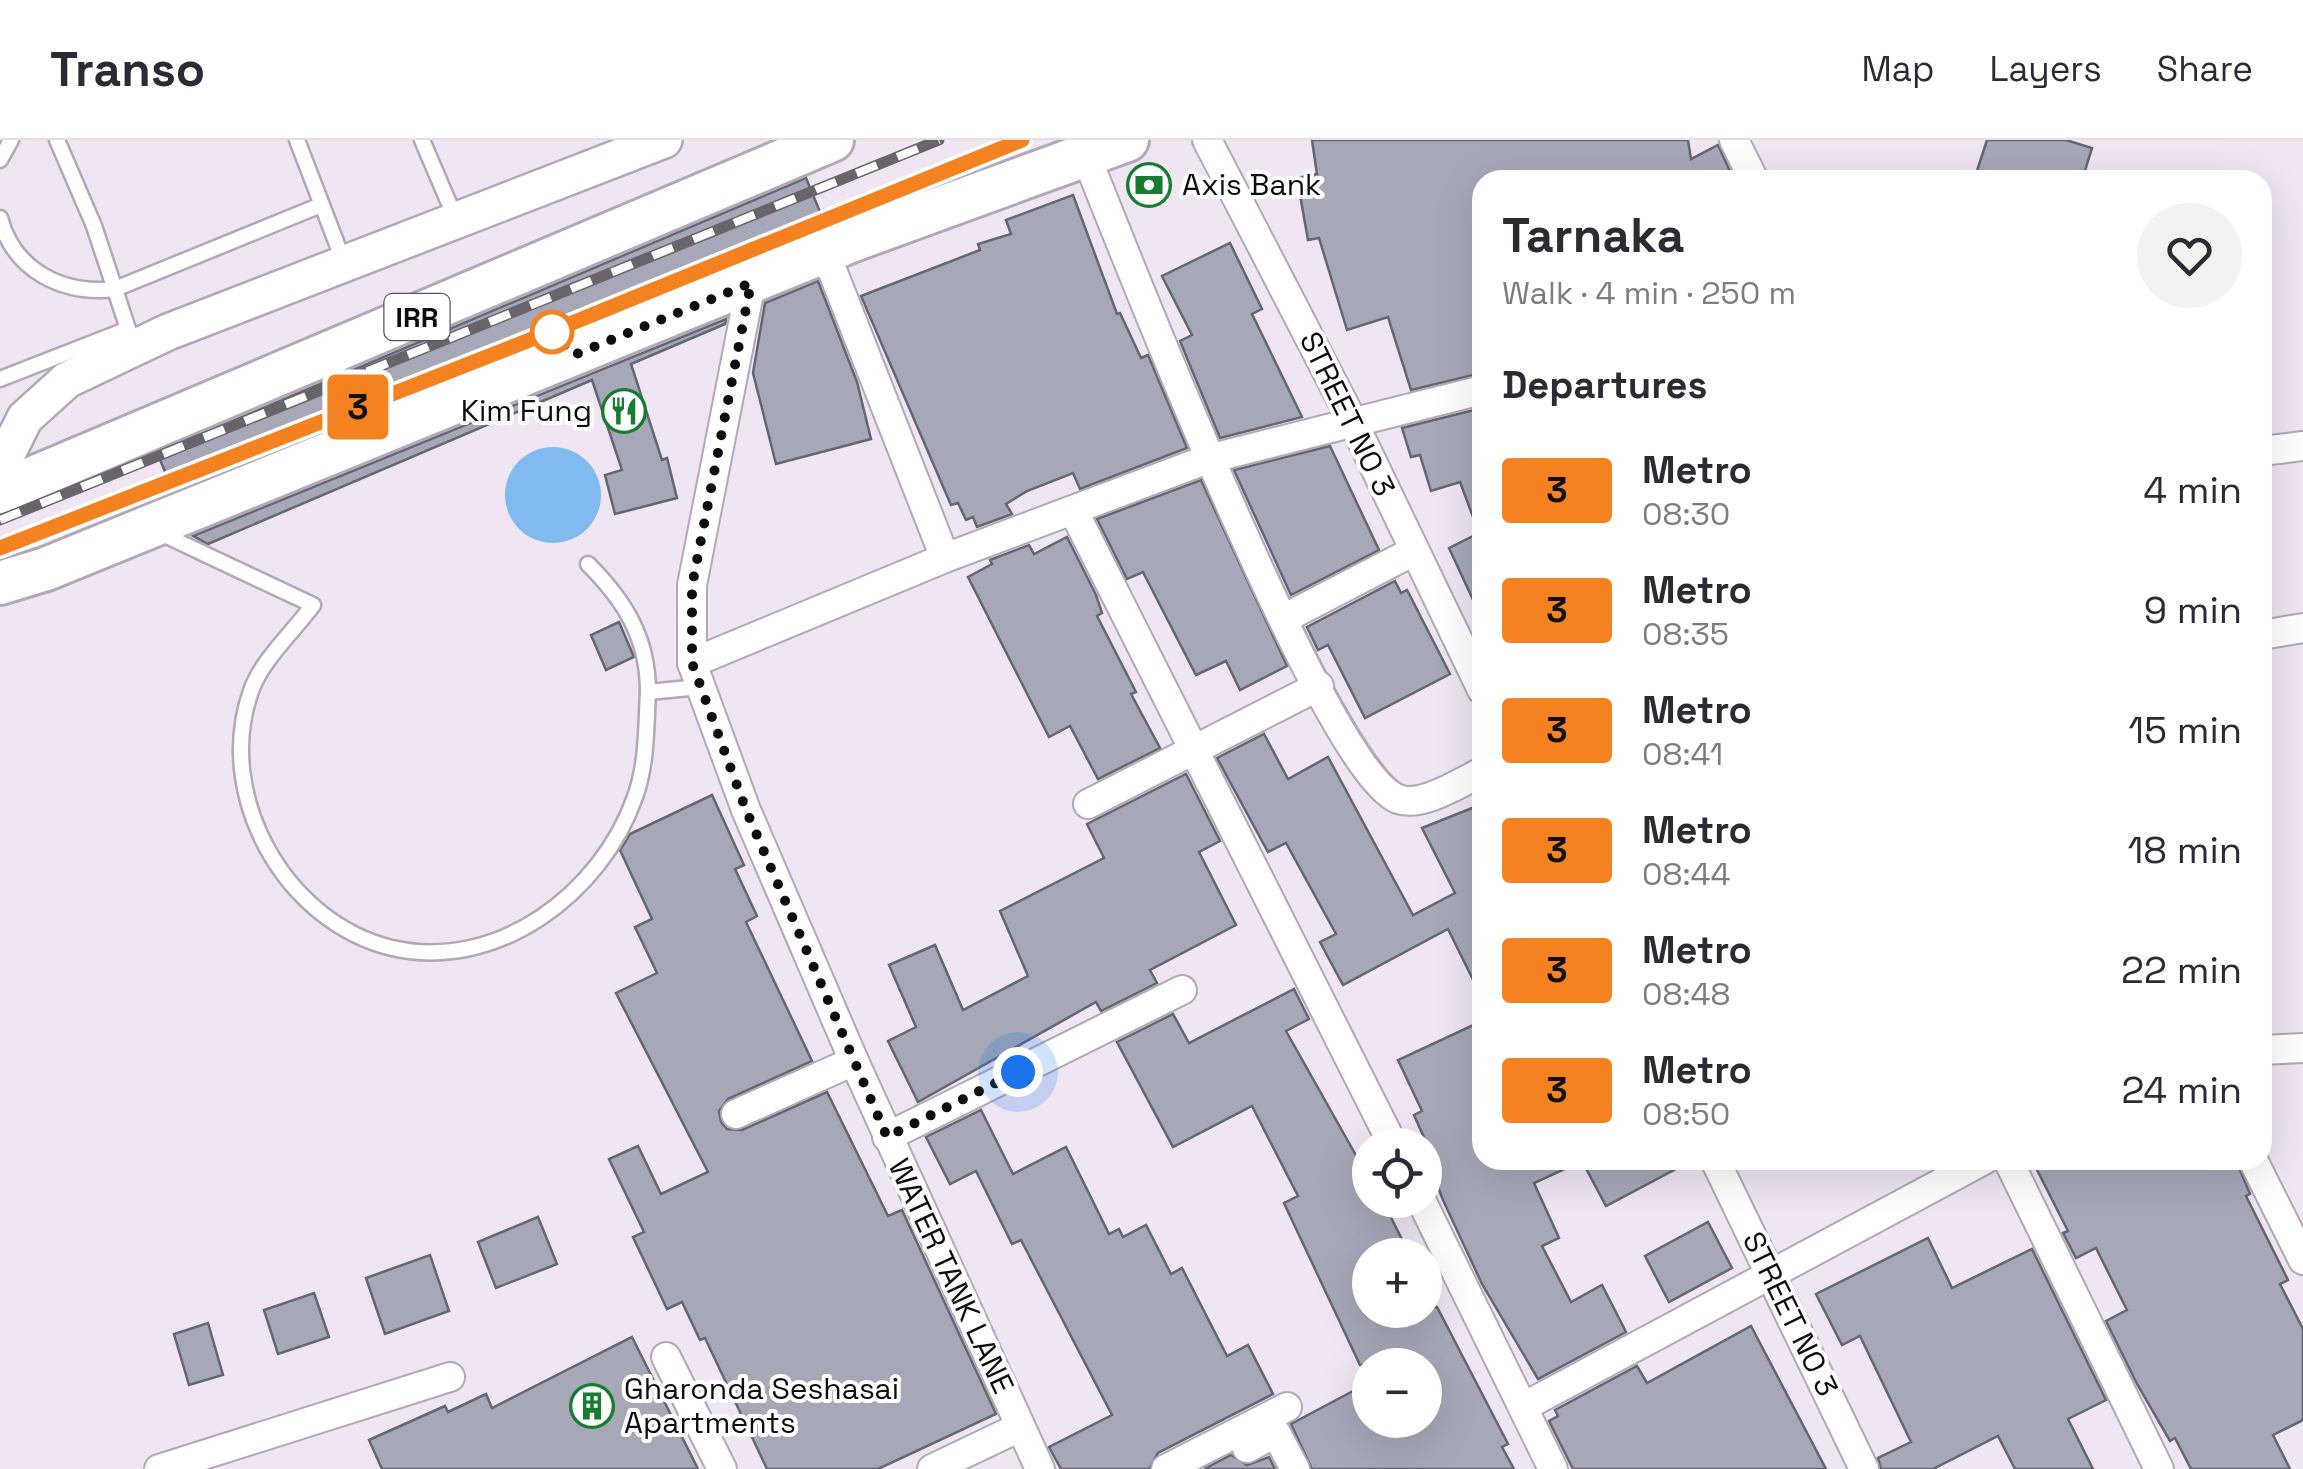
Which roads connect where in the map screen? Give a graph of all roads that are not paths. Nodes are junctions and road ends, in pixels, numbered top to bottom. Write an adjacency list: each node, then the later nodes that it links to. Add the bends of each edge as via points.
1 (10, 140): 11 (lane)
2 (58, 140): 19 (lane)
3 (296, 140): 13 (lane)
4 (422, 140): 15 (lane)
5 (664, 140): 15 (street)
6 (832, 140): 27 (main road, IRR)
7 (1126, 140): 10 (main road)
8 (1207, 140): 22 (street, STREET NO 3)
9 (1734, 140): 12 (street)
10 (1086, 156): 16 (main road); 25 (street)
11 (0, 160)
12 (1749, 170)
13 (321, 206): 17 (lane); 19 (lane)
14 (0, 218): 19 (lane, via 18,258 42,276 82,289)
15 (457, 222): 17 (street)
16 (825, 252): 18 (main road); 31 (street)
17 (345, 266): 26 (street, via 168,332 66,380 26,418)
18 (751, 283): 29 (main road); 38 (street, WATER TANK LANE, via 692,586)
19 (115, 289): 20 (lane, via 128,329)
20 (0, 378)
21 (1472, 392): 22 (street)
22 (1353, 422): 25 (street); 30 (street, STREET NO 3)
23 (2303, 446): 24 (street)
24 (2272, 450)
25 (1208, 460): 28 (street); 34 (street)
26 (0, 468)
27 (0, 492)
28 (1074, 512): 31 (street); 41 (street)
29 (148, 527): 33 (main road); 40 (lane, via 313,606 252,686 240,749 251,817 309,905 390,948 441,952 494,942 573,894 622,828 636,794)
30 (1414, 552): 34 (street); 37 (street, STREET NO 3)
31 (945, 558): 38 (street)
32 (588, 564): 40 (lane, via 615,591 636,627 648,660)
33 (0, 583)
34 (1285, 618): 39 (street)
35 (2303, 628): 36 (street)
36 (2272, 633)
37 (1472, 667)
38 (696, 675): 40 (lane); 47 (street, WATER TANK LANE)
39 (1319, 686): 41 (street); 42 (street, via 1375,786 1401,801 1420,800)
40 (648, 692)
41 (1194, 750): 43 (street); 49 (street)
42 (1472, 777)
43 (1088, 804)
44 (1182, 990): 50 (street)
45 (2303, 1048): 46 (street)
46 (2272, 1050)
47 (854, 1060): 48 (street); 50 (street, WATER TANK LANE)
48 (736, 1114)
49 (1384, 1128)
50 (887, 1137): 62 (street, WATER TANK LANE)
51 (1720, 1170): 57 (street, STREET NO 3)
52 (1965, 1170): 57 (street)
53 (2013, 1170): 72 (street)
54 (2258, 1170): 56 (street)
55 (1430, 1218): 60 (street)
56 (2303, 1260)
57 (1771, 1272): 60 (street); 71 (street, STREET NO 3)
58 (666, 1356): 64 (street)
59 (450, 1377): 63 (street)
60 (1524, 1406): 70 (street)
61 (1287, 1407): 67 (street)
62 (1020, 1427): 65 (street); 66 (street, WATER TANK LANE)
63 (160, 1469)
64 (722, 1469)
65 (932, 1469)
66 (1040, 1469)
67 (1166, 1469)
68 (1206, 1469): 69 (street, via 1276,1433)
69 (1295, 1469)
70 (1553, 1469)
71 (1864, 1469)
72 (2159, 1469)

